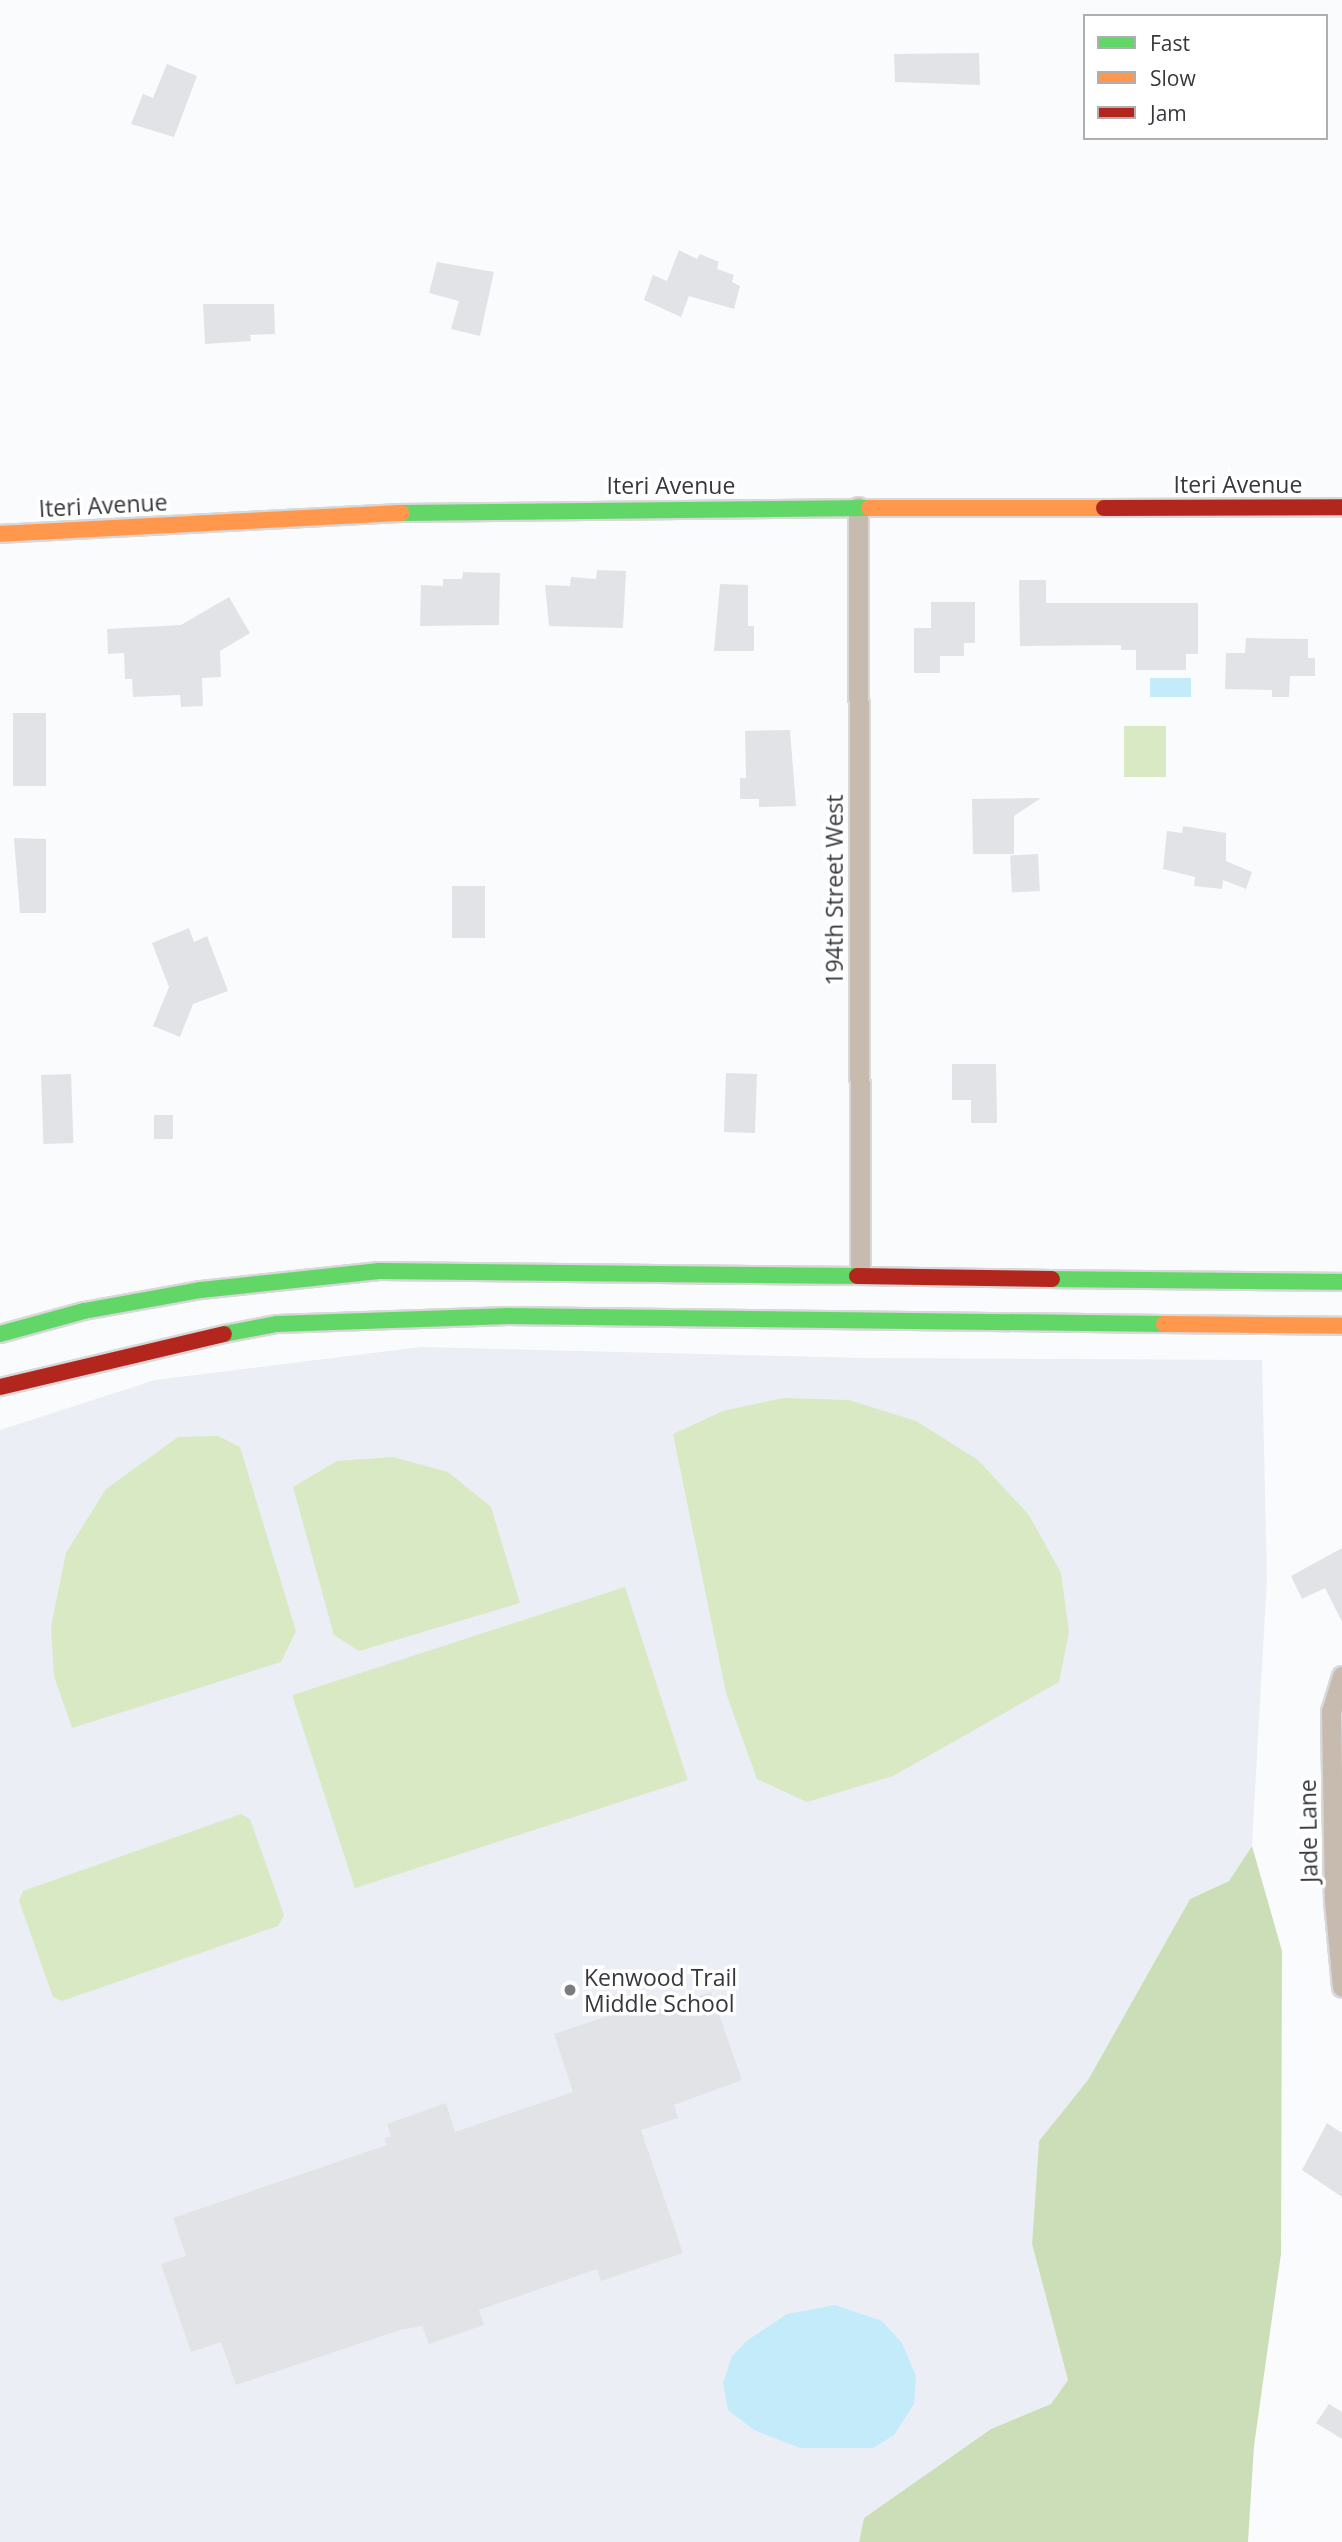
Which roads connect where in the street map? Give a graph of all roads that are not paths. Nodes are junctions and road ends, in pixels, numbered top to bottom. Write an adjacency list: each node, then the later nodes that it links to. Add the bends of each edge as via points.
1 (858, 507): 2 (main road, Iteri Avenue); 3 (main road, Iteri Avenue, via 489,509); 4 (street, 194th Street West)
2 (1342, 507)
3 (0, 534)
4 (860, 1273): 5 (main road); 7 (main road, via 379,1271 201,1290 84,1311)
5 (1342, 1282)
6 (1342, 1326): 8 (main road, via 534,1316 360,1319 277,1324 170,1344)
7 (0, 1334)
8 (0, 1387)
9 (1342, 1675): 10 (street, Jade Lane, via 1331,1711 1334,1900)
10 (1342, 1987)

